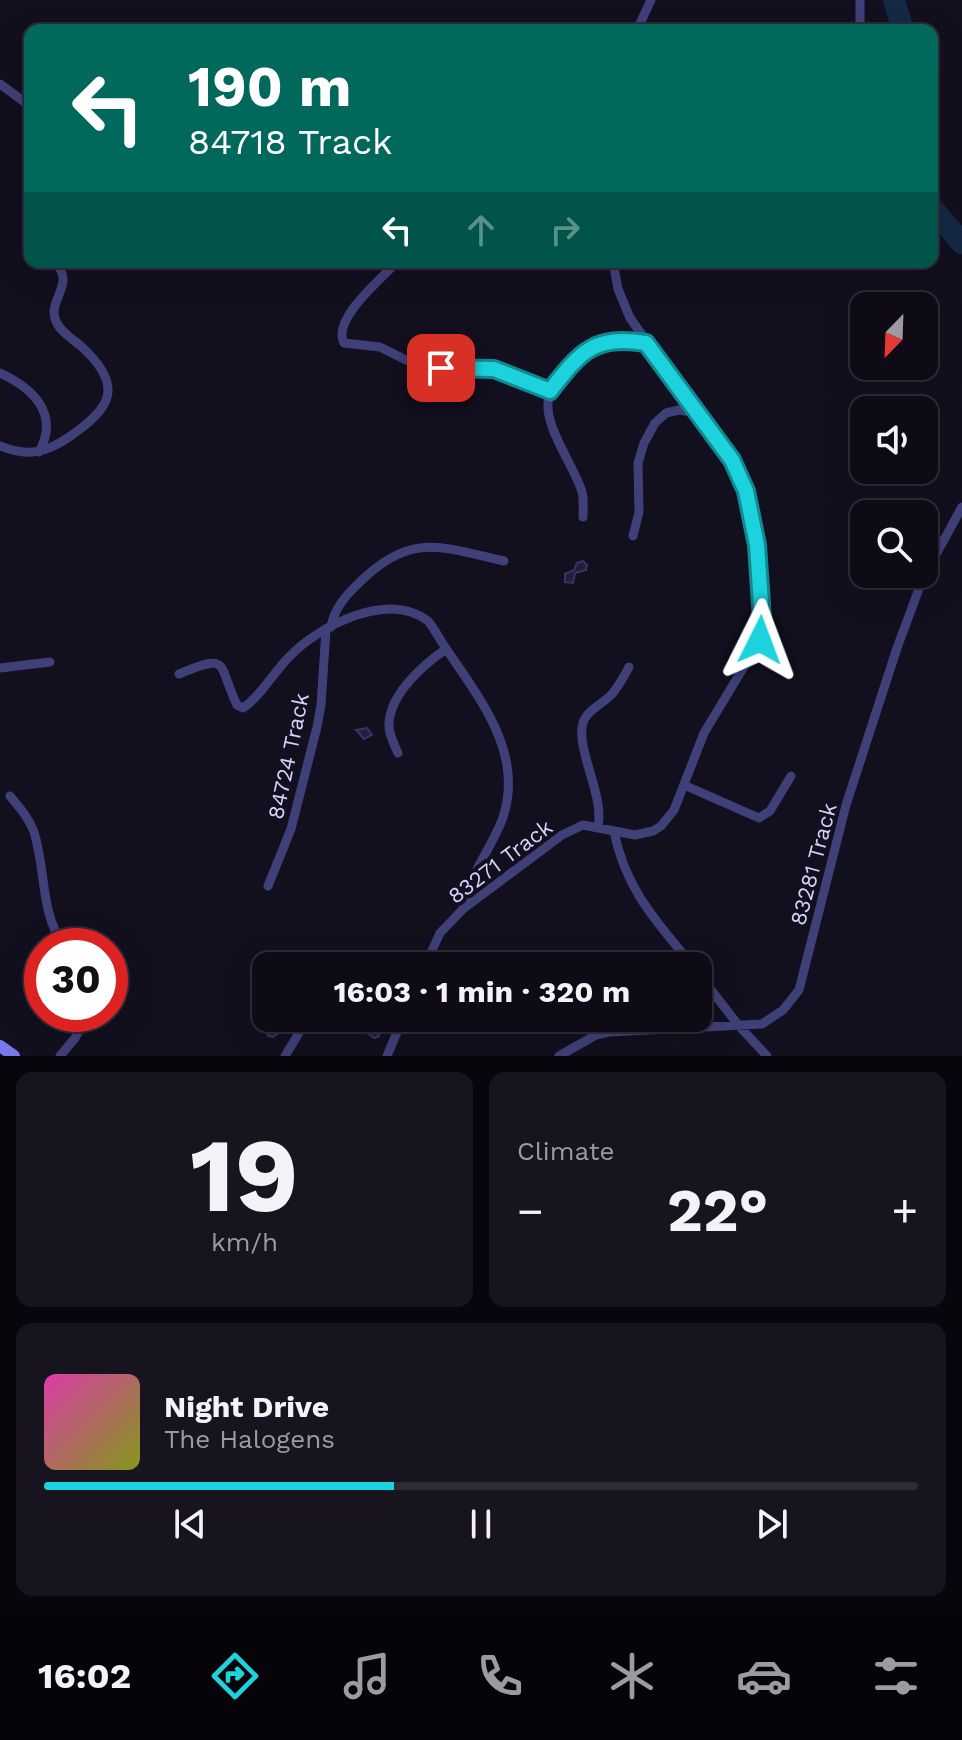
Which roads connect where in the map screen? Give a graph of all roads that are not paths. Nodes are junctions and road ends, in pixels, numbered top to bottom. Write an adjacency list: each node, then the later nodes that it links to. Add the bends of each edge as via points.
1 (651, 0): 3 (street)
2 (860, 0): 4 (street)
3 (640, 24)
4 (860, 24)
5 (0, 84): 6 (street)
6 (24, 102)
7 (59, 268): 15 (street, via 63,282 54,317 106,374 109,394 98,416)
8 (391, 268): 12 (street, via 347,316 341,333 344,343 380,347 441,368 494,369)
9 (614, 268): 10 (street, via 623,304)
10 (646, 343): 12 (street, via 598,344); 13 (street)
11 (0, 373): 15 (street, via 32,391 43,411 47,429)
12 (550, 391): 17 (street, via 549,414 582,493)
13 (699, 413): 18 (street, via 679,410 660,417 644,443); 28 (street, via 732,460 746,491 757,545 762,619 756,649 704,733)
14 (0, 446): 15 (street)
15 (39, 452)
16 (962, 507): 38 (street, 83281 Track, via 923,578 897,648 846,805 803,981 770,1020)
17 (583, 517)
18 (633, 536)
19 (504, 561): 20 (street, via 437,547 409,548 386,559 354,587)
20 (329, 628): 21 (street, via 370,611 412,612 428,621); 25 (street, via 290,656 245,708 237,705 218,663 208,661); 32 (street, 84724 Track, via 317,727 291,829)
21 (446, 649): 26 (street, via 426,664 395,702 389,726); 33 (street, via 494,725 510,776 503,817 474,872)
22 (50, 662): 24 (street)
23 (629, 667): 30 (street, via 583,724 601,809)
24 (0, 668)
25 (179, 674)
26 (398, 753)
27 (791, 776): 28 (street, via 770,811 759,818)
28 (684, 785): 31 (street, via 661,826 635,835)
29 (10, 796): 34 (street, via 35,834)
30 (598, 826): 31 (street); 33 (street, 83271 Track, via 583,825 562,835)
31 (614, 831): 36 (street, via 631,887)
32 (268, 886)
33 (463, 909): 35 (street, 83271 Track, via 440,933)
34 (54, 928)
35 (431, 952)
36 (681, 952)
37 (712, 991): 38 (street)
38 (739, 1026): 43 (street, 83281 Track, via 620,1030 596,1035); 48 (street)
39 (78, 1032): 45 (street)
40 (300, 1032): 46 (street)
41 (397, 1032): 47 (street)
42 (0, 1046): 44 (main road)
43 (565, 1055)
44 (14, 1056)
45 (60, 1056)
46 (285, 1056)
47 (387, 1056)
48 (767, 1056)

